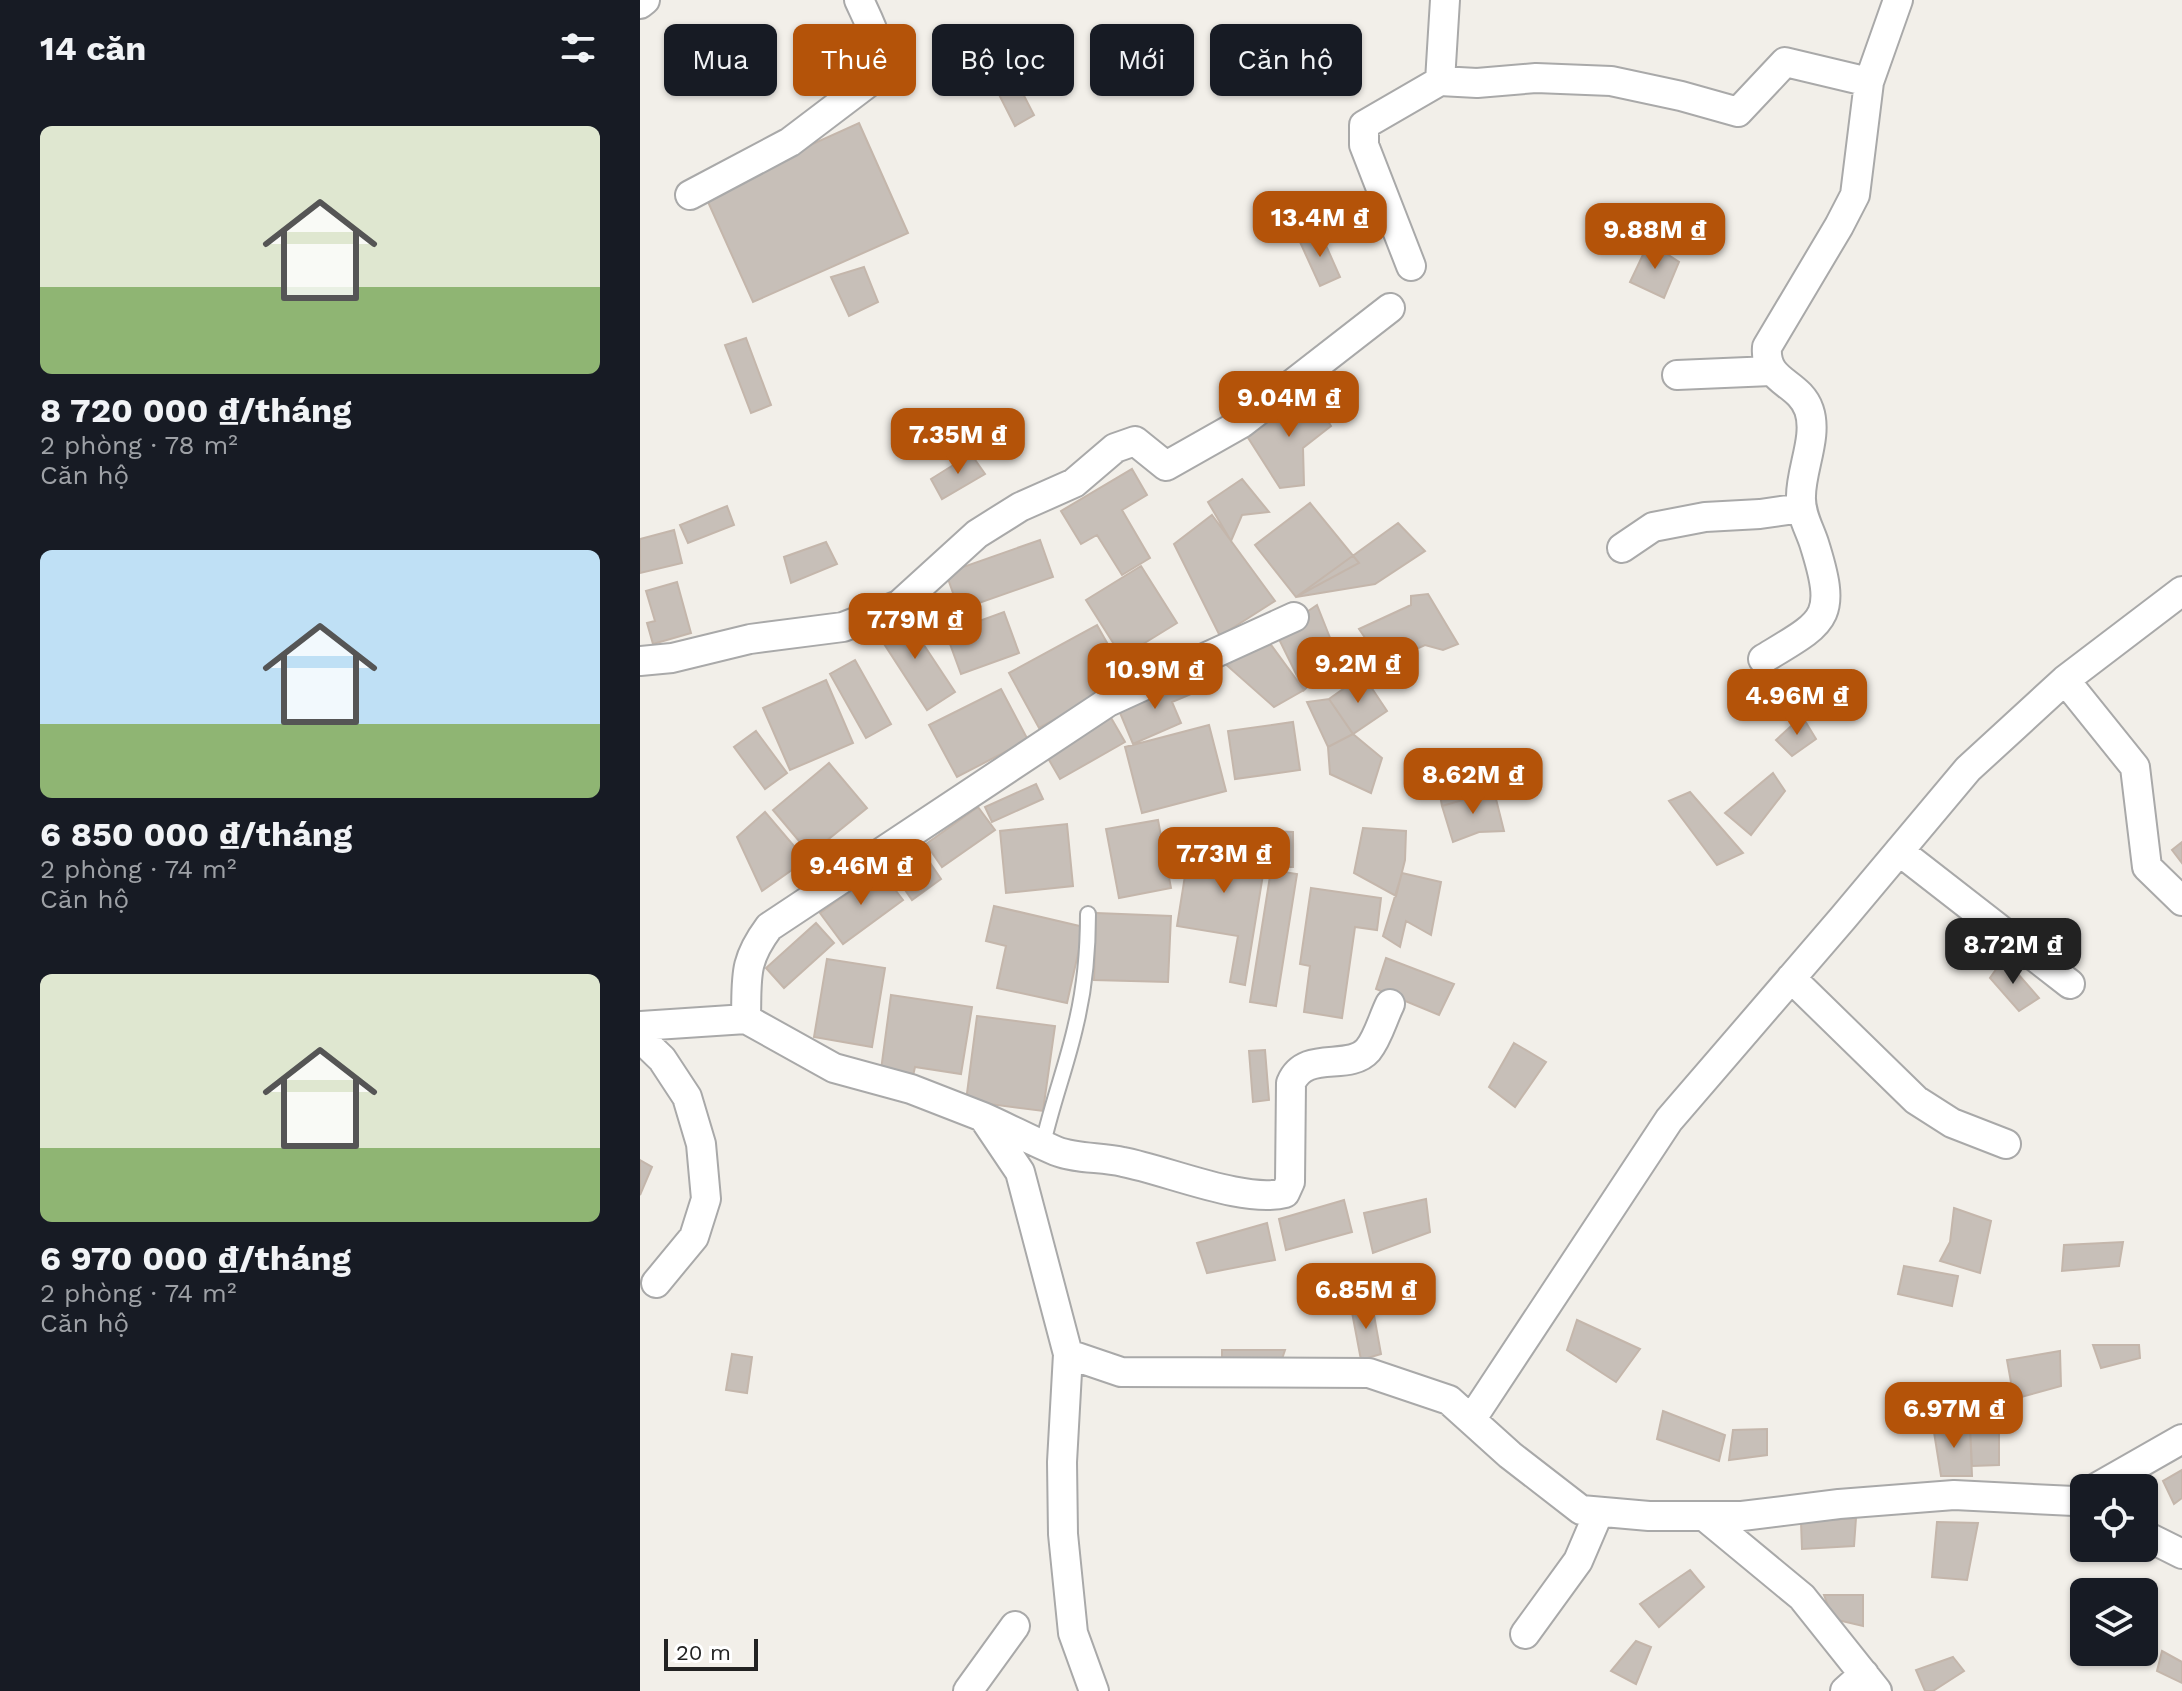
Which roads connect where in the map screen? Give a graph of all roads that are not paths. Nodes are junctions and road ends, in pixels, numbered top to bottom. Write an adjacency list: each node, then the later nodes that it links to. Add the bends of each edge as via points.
1 (645, 0): 5 (street)
2 (859, 0): 8 (street, via 876,38 881,60 877,76 790,142)
3 (1445, 0): 6 (street)
4 (1898, 0): 7 (street)
5 (640, 4)
6 (1440, 81): 7 (street, via 1611,81 1738,112 1785,62); 9 (street, via 1364,125 1364,145)
7 (1869, 82): 11 (street, via 1855,195 1772,336 1766,359)
8 (690, 195)
9 (1411, 266)
10 (1390, 308): 18 (street, via 1242,423 1166,466 1135,441 1115,448 1074,483 977,534 899,605 843,627)
11 (1771, 371): 12 (street); 13 (street, via 1809,409)
12 (1677, 375)
13 (1802, 508): 14 (street, via 1653,527); 17 (street, via 1823,580 1825,611 1812,630)
14 (1622, 548)
15 (2182, 591): 19 (street)
16 (1294, 617): 26 (street, via 1108,702 769,927 752,949)
17 (1763, 659)
18 (640, 661)
19 (2065, 680): 20 (street, via 1968,769); 21 (street, via 2135,767 2147,867)
20 (1899, 851): 23 (street); 24 (street)
21 (2182, 901)
22 (1088, 914): 30 (lane, via 1086,975)
23 (1791, 978): 31 (street, via 1916,1100 1952,1123); 34 (street, via 1669,1120)
24 (2070, 984)
25 (1390, 1004): 30 (street, via 1367,1051 1295,1073 1290,1182 1285,1193 1272,1197 1211,1186)
26 (746, 1019): 27 (street); 29 (street, via 834,1068 911,1089)
27 (640, 1026)
28 (640, 1038): 32 (street, via 662,1059 687,1097 701,1144 706,1199 694,1237)
29 (983, 1117): 30 (street); 33 (street, via 1020,1172)
30 (1043, 1144)
31 (2006, 1144)
32 (656, 1283)
33 (1068, 1354): 34 (street, via 1121,1372 1369,1373 1449,1400); 46 (street, via 1063,1534 1073,1633)
34 (1471, 1420): 38 (street, via 1581,1510)
35 (2182, 1439): 36 (street)
36 (2123, 1474)
37 (2070, 1497): 39 (street, via 1954,1495)
38 (1599, 1512): 39 (street); 43 (street, via 1578,1561)
39 (1704, 1516): 44 (street, via 1802,1597)
40 (2158, 1542): 41 (street)
41 (2182, 1554)
42 (1015, 1626): 45 (street)
43 (1525, 1634)
44 (1862, 1685)
45 (968, 1691)
46 (1094, 1691)

